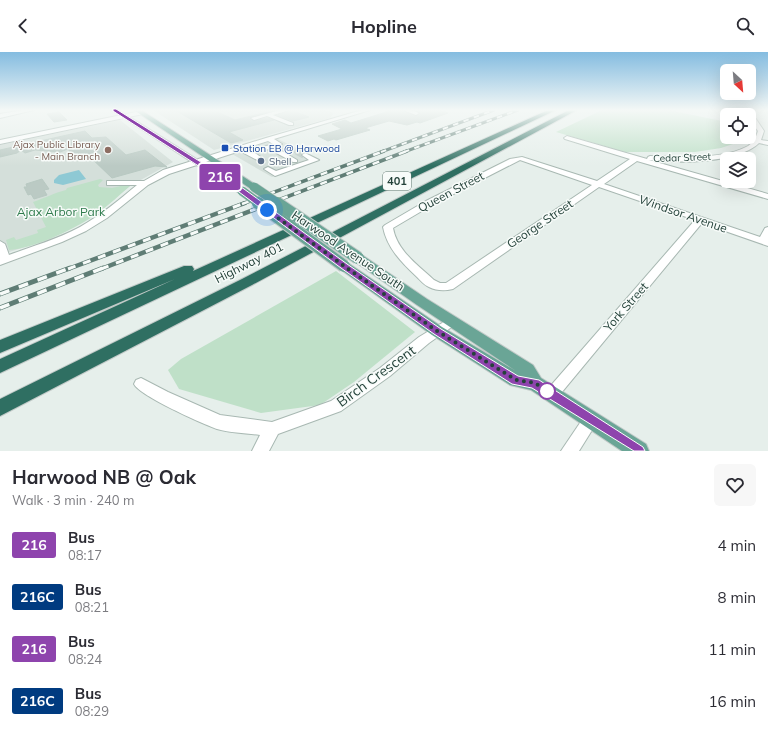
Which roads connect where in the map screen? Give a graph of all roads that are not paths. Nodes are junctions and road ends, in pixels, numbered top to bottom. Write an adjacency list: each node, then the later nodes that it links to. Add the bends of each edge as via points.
1 (63, 129): 11 (street)
2 (143, 129): 22 (main road, Harwood Avenue South)
3 (166, 129): 19 (main road, Harwood Avenue South)
4 (303, 129): 9 (street)
5 (512, 129): 35 (highway, Highway 401 / 401)
6 (539, 129): 45 (highway, Highway 401 / 401, via 261,275)
7 (760, 129): 10 (street)
8 (567, 138): 20 (street)
9 (268, 139): 13 (street); 16 (street)
10 (758, 141): 12 (street); 21 (street, Cedar Street, via 726,155)
11 (0, 142)
12 (768, 143)
13 (279, 144): 14 (street); 15 (street)
14 (287, 146)
15 (270, 147): 17 (street); 23 (street)
16 (240, 148): 18 (street); 19 (street)
17 (262, 149): 18 (street); 24 (street)
18 (249, 153): 25 (street)
19 (209, 157): 22 (street); 38 (main road, Harwood Avenue South, bridge)
20 (636, 158): 21 (street, Cedar Street); 26 (street); 29 (street, George Street)
21 (679, 159): 26 (street, via 674,162)
22 (196, 161): 28 (street, via 166,172); 39 (main road, Harwood Avenue South, bridge, via 242,191)
23 (295, 161): 24 (street); 25 (street, via 307,156 315,160 275,174)
24 (287, 164): 25 (street)
25 (266, 165)
26 (677, 170): 30 (street)
27 (110, 183): 28 (street)
28 (146, 183): 36 (street, via 83,229)
29 (598, 184): 31 (street, Windsor Avenue); 37 (street, George Street); 37 (street, Queen Street, via 520,158 429,203 388,228 388,235 398,251 430,283)
30 (768, 197)
31 (700, 220): 33 (street, Windsor Avenue); 44 (street, York Street)
32 (768, 230): 33 (street)
33 (765, 242)
34 (0, 244): 36 (street)
35 (241, 253): 40 (highway, via 189,269); 41 (highway, Highway 401 / 401)
36 (2, 261)
37 (443, 288)
38 (452, 321): 39 (street, Birch Crescent); 42 (main road, Harwood Avenue South, via 527,370)
39 (437, 331): 42 (main road, Harwood Avenue South, via 516,380); 47 (street, Birch Crescent, via 336,406)
40 (0, 346)
41 (0, 366)
42 (535, 383): 44 (main road, Harwood Avenue South)
43 (141, 384): 47 (street, Birch Crescent, via 218,422)
44 (552, 394): 46 (main road, Harwood Avenue South)
45 (0, 408)
46 (591, 419): 49 (street); 50 (main road, Harwood Avenue South)
47 (272, 429): 48 (street)
48 (260, 451)
49 (569, 451)
50 (639, 451)

